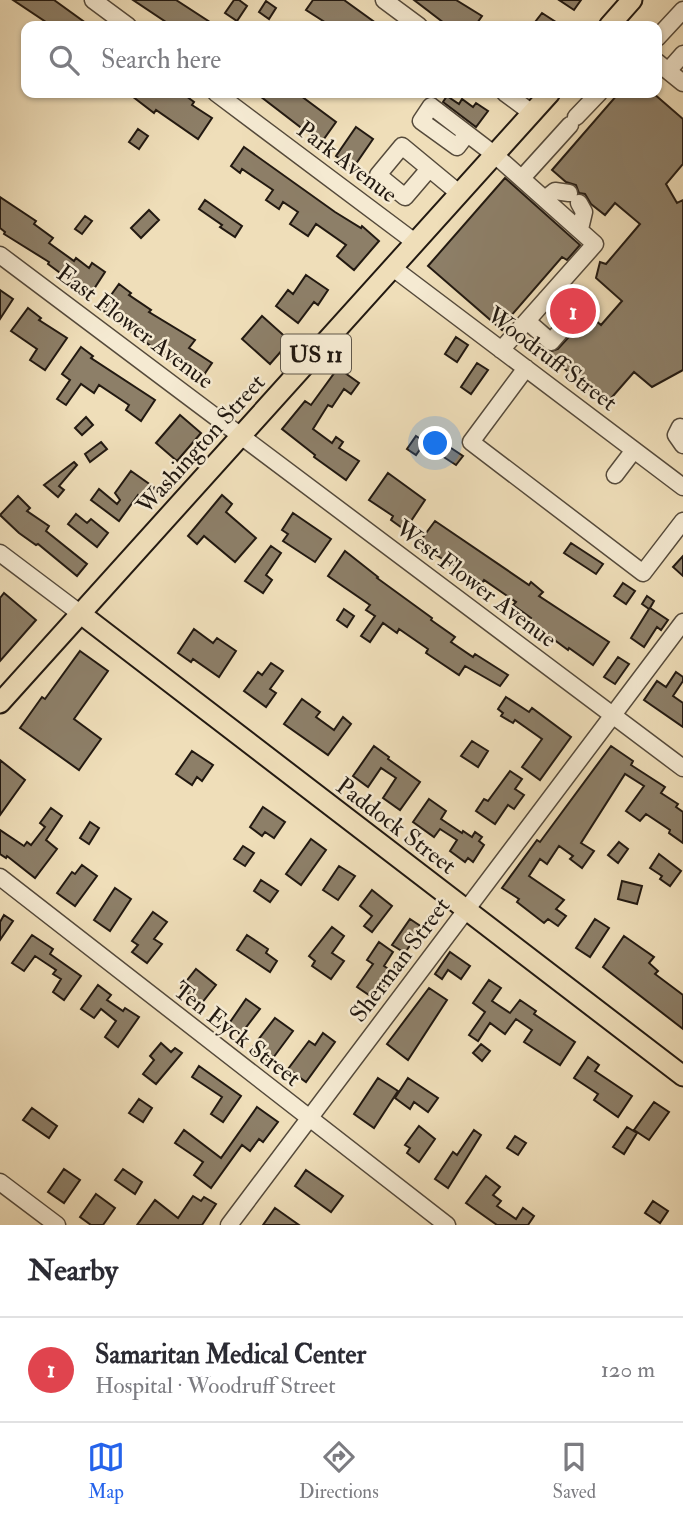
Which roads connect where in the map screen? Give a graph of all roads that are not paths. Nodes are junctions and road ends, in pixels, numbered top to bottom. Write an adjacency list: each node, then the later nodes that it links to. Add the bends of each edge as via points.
1 (93, 0): 5 (street)
2 (384, 0): 6 (street)
3 (632, 0): 7 (main road)
4 (683, 10): 8 (street)
5 (121, 21)
6 (412, 21)
7 (614, 21)
8 (662, 33)
9 (683, 54): 10 (street)
10 (662, 67): 11 (street)
11 (683, 83)
12 (223, 98): 24 (street, Park Avenue)
13 (512, 98): 16 (street)
14 (546, 98): 16 (main road, Washington Street / US 11)
15 (594, 98): 20 (street)
16 (532, 113): 18 (main road, Washington Street / US 11)
17 (467, 134): 18 (street)
18 (495, 155): 20 (street); 21 (main road, Washington Street / US 11)
19 (429, 169): 21 (street)
20 (522, 178): 22 (street)
21 (460, 194): 24 (main road, Washington Street / US 11)
22 (545, 199): 23 (street); 23 (street, via 555,191 574,198 584,212)
23 (580, 229): 27 (street, via 595,244)
24 (416, 243): 26 (main road, Washington Street / US 11)
25 (0, 255): 32 (street, East Flower Avenue)
26 (393, 268): 29 (street, Woodruff Street); 32 (main road, Washington Street / US 11)
27 (546, 299): 28 (street); 28 (street, via 570,320 551,342)
28 (527, 321): 29 (street)
29 (501, 350): 30 (street, Woodruff Street)
30 (526, 368): 34 (street, Woodruff Street); 37 (street, via 471,442 643,573)
31 (680, 427): 33 (street, via 676,435)
32 (242, 436): 39 (main road, Washington Street / US 11); 42 (street, West Flower Avenue)
33 (683, 445)
34 (634, 450): 35 (street); 36 (street, Woodruff Street)
35 (615, 475)
36 (682, 484)
37 (683, 521)
38 (0, 553): 39 (street)
39 (81, 614): 41 (main road, Washington Street / US 11); 45 (main road, Paddock Street)
40 (683, 622): 42 (street, Sherman Street)
41 (0, 703)
42 (613, 714): 43 (street, West Flower Avenue); 45 (street, Sherman Street)
43 (683, 768)
44 (0, 877): 47 (street, Ten Eyck Street)
45 (466, 909): 46 (main road, Paddock Street); 47 (street, Sherman Street)
46 (683, 1076)
47 (309, 1119): 50 (street, Sherman Street); 51 (street, Ten Eyck Street)
48 (0, 1182): 49 (street)
49 (57, 1225)
50 (229, 1225)
51 (447, 1225)

